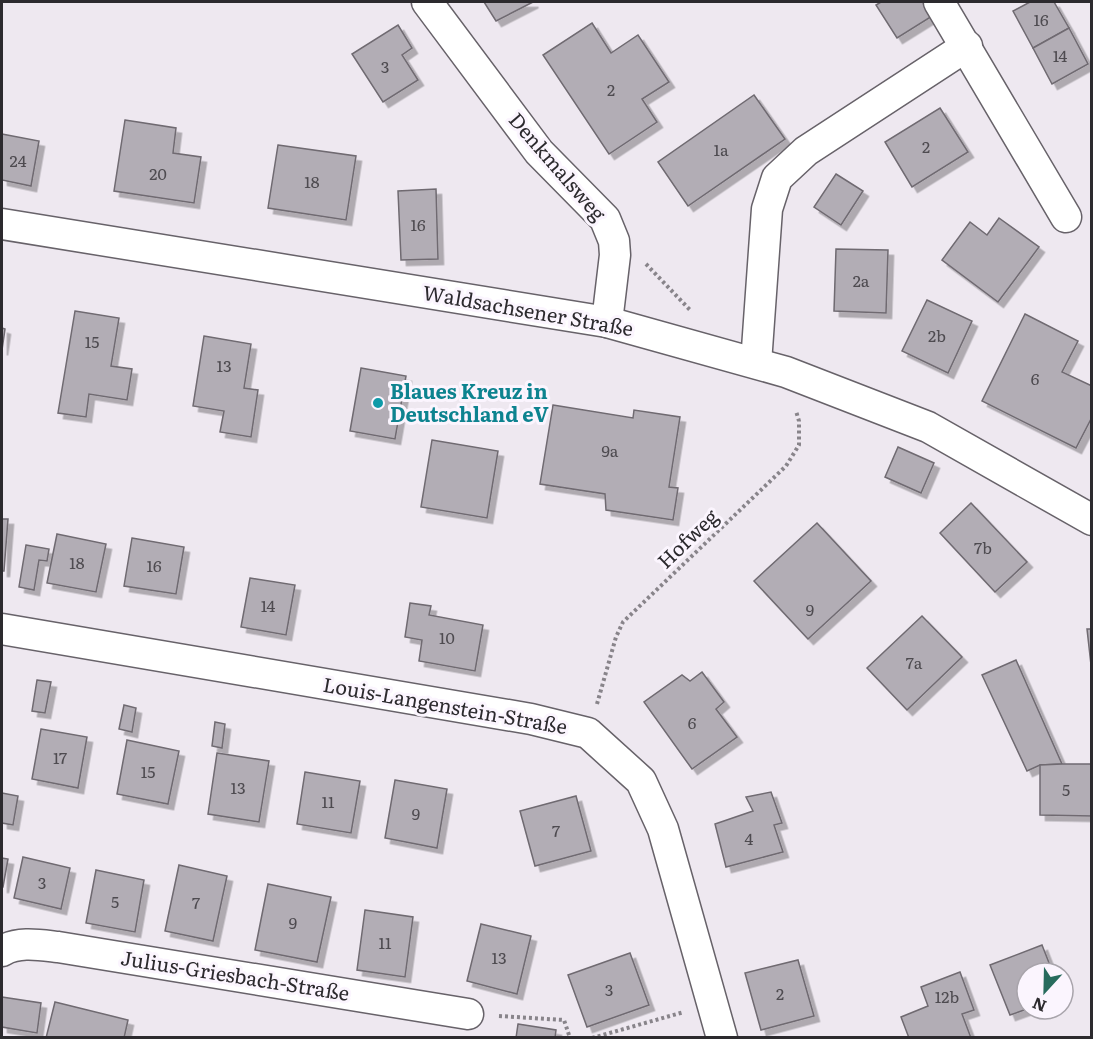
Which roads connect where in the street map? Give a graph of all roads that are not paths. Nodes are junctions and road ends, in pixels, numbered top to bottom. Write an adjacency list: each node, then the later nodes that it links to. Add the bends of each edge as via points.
1 (427, 2): 6 (street, Denkmalsweg, via 539,152 605,219 615,255)
2 (939, 2): 3 (street)
3 (967, 46): 4 (street); 7 (street, via 806,151 777,178 767,209)
4 (1066, 217)
5 (2, 224): 6 (street, Waldsachsener Straße)
6 (607, 322): 7 (street, Waldsachsener Straße)
7 (756, 363): 8 (street, Waldsachsener Straße, via 928,427)
8 (1092, 520)
9 (2, 629): 12 (street, Louis-Langenstein-Straße, via 531,719 588,733 641,781 663,829)
10 (2, 951): 11 (street, Julius-Griesbach-Straße, via 25,944 58,947)
11 (468, 1014)
12 (722, 1038)

